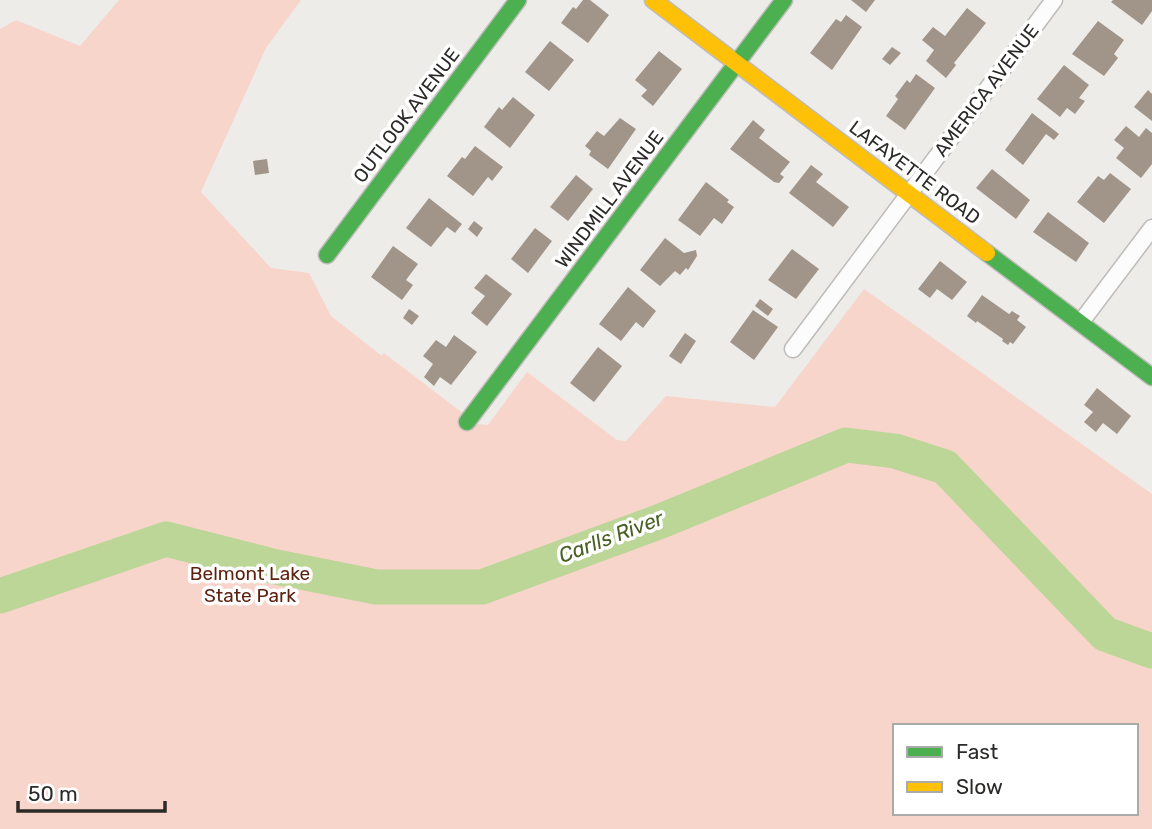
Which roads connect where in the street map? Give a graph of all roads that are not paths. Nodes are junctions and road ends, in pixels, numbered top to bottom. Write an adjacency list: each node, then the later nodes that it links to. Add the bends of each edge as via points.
1 (518, 0): 8 (street, OUTLOOK AVENUE)
2 (653, 0): 5 (street, LAFAYETTE ROAD)
3 (784, 0): 5 (street, WINDMILL AVENUE)
4 (1054, 0): 6 (street, AMERICA AVENUE)
5 (736, 64): 6 (street, LAFAYETTE ROAD); 12 (street, WINDMILL AVENUE)
6 (908, 194): 9 (street, LAFAYETTE ROAD); 10 (street, AMERICA AVENUE)
7 (1152, 228): 9 (street)
8 (327, 255)
9 (1081, 322): 11 (street, LAFAYETTE ROAD)
10 (793, 349)
11 (1152, 377)
12 (467, 422)

